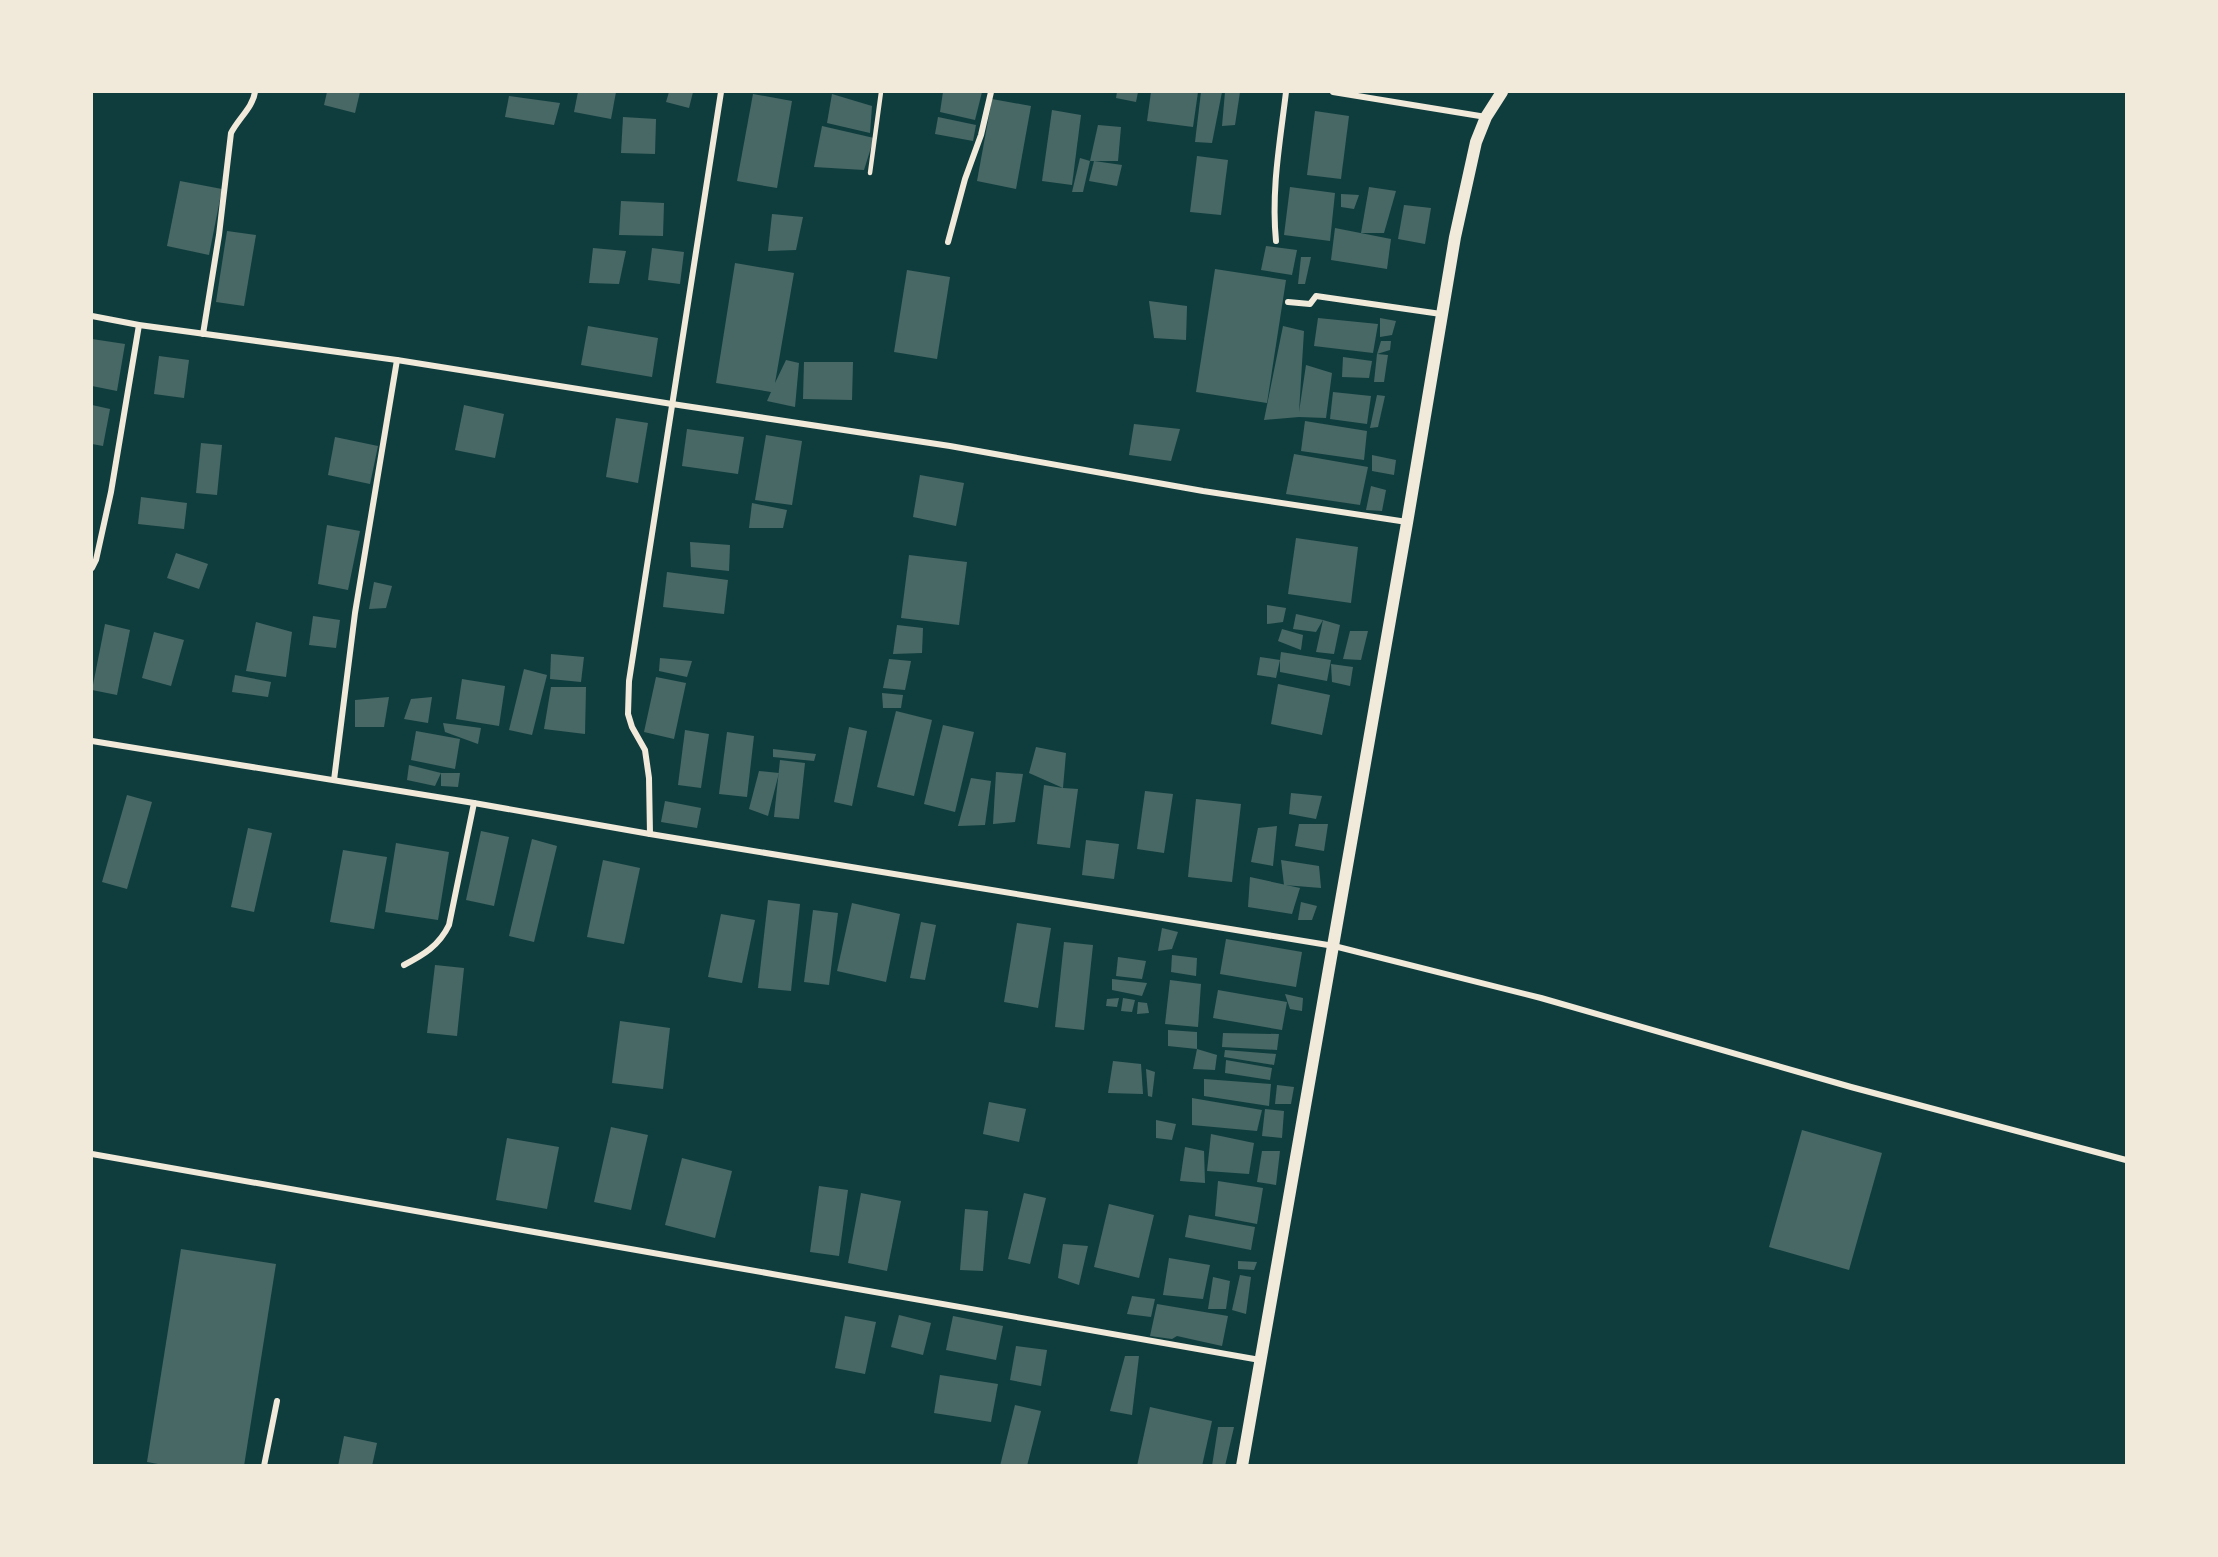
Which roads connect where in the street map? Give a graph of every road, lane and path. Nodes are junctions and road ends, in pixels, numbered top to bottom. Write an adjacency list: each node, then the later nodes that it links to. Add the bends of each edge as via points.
1 (255, 92): 16 (street, via 231,133)
2 (721, 92): 18 (street)
3 (881, 92): 9 (lane)
4 (991, 92): 11 (street)
5 (1286, 92): 10 (street, via 1274,181)
6 (1333, 92): 8 (street)
7 (1502, 92): 8 (main road)
8 (1486, 117): 13 (main road, via 1472,159)
9 (870, 173)
10 (1276, 241)
11 (948, 242)
12 (1288, 302): 13 (street, via 1310,304 1316,296)
13 (1442, 314): 19 (main road)
14 (92, 316): 15 (street)
15 (139, 325): 16 (street); 20 (street, via 111,492)
16 (203, 334): 17 (street)
17 (398, 360): 18 (street); 22 (street, via 355,612)
18 (672, 404): 19 (street); 24 (street, via 628,689 628,714 645,750)
19 (1407, 522): 25 (main road)
20 (92, 568)
21 (92, 741): 22 (street)
22 (334, 780): 23 (street)
23 (474, 802): 24 (street); 26 (street, via 449,925 427,953)
24 (650, 834): 25 (street)
25 (1334, 946): 28 (street, via 1541,998 1851,1087); 29 (main road)
26 (404, 965)
27 (92, 1154): 29 (street)
28 (2127, 1160)
29 (1261, 1360): 32 (main road)
30 (277, 1401): 31 (street)
31 (264, 1466)
32 (1242, 1466)

